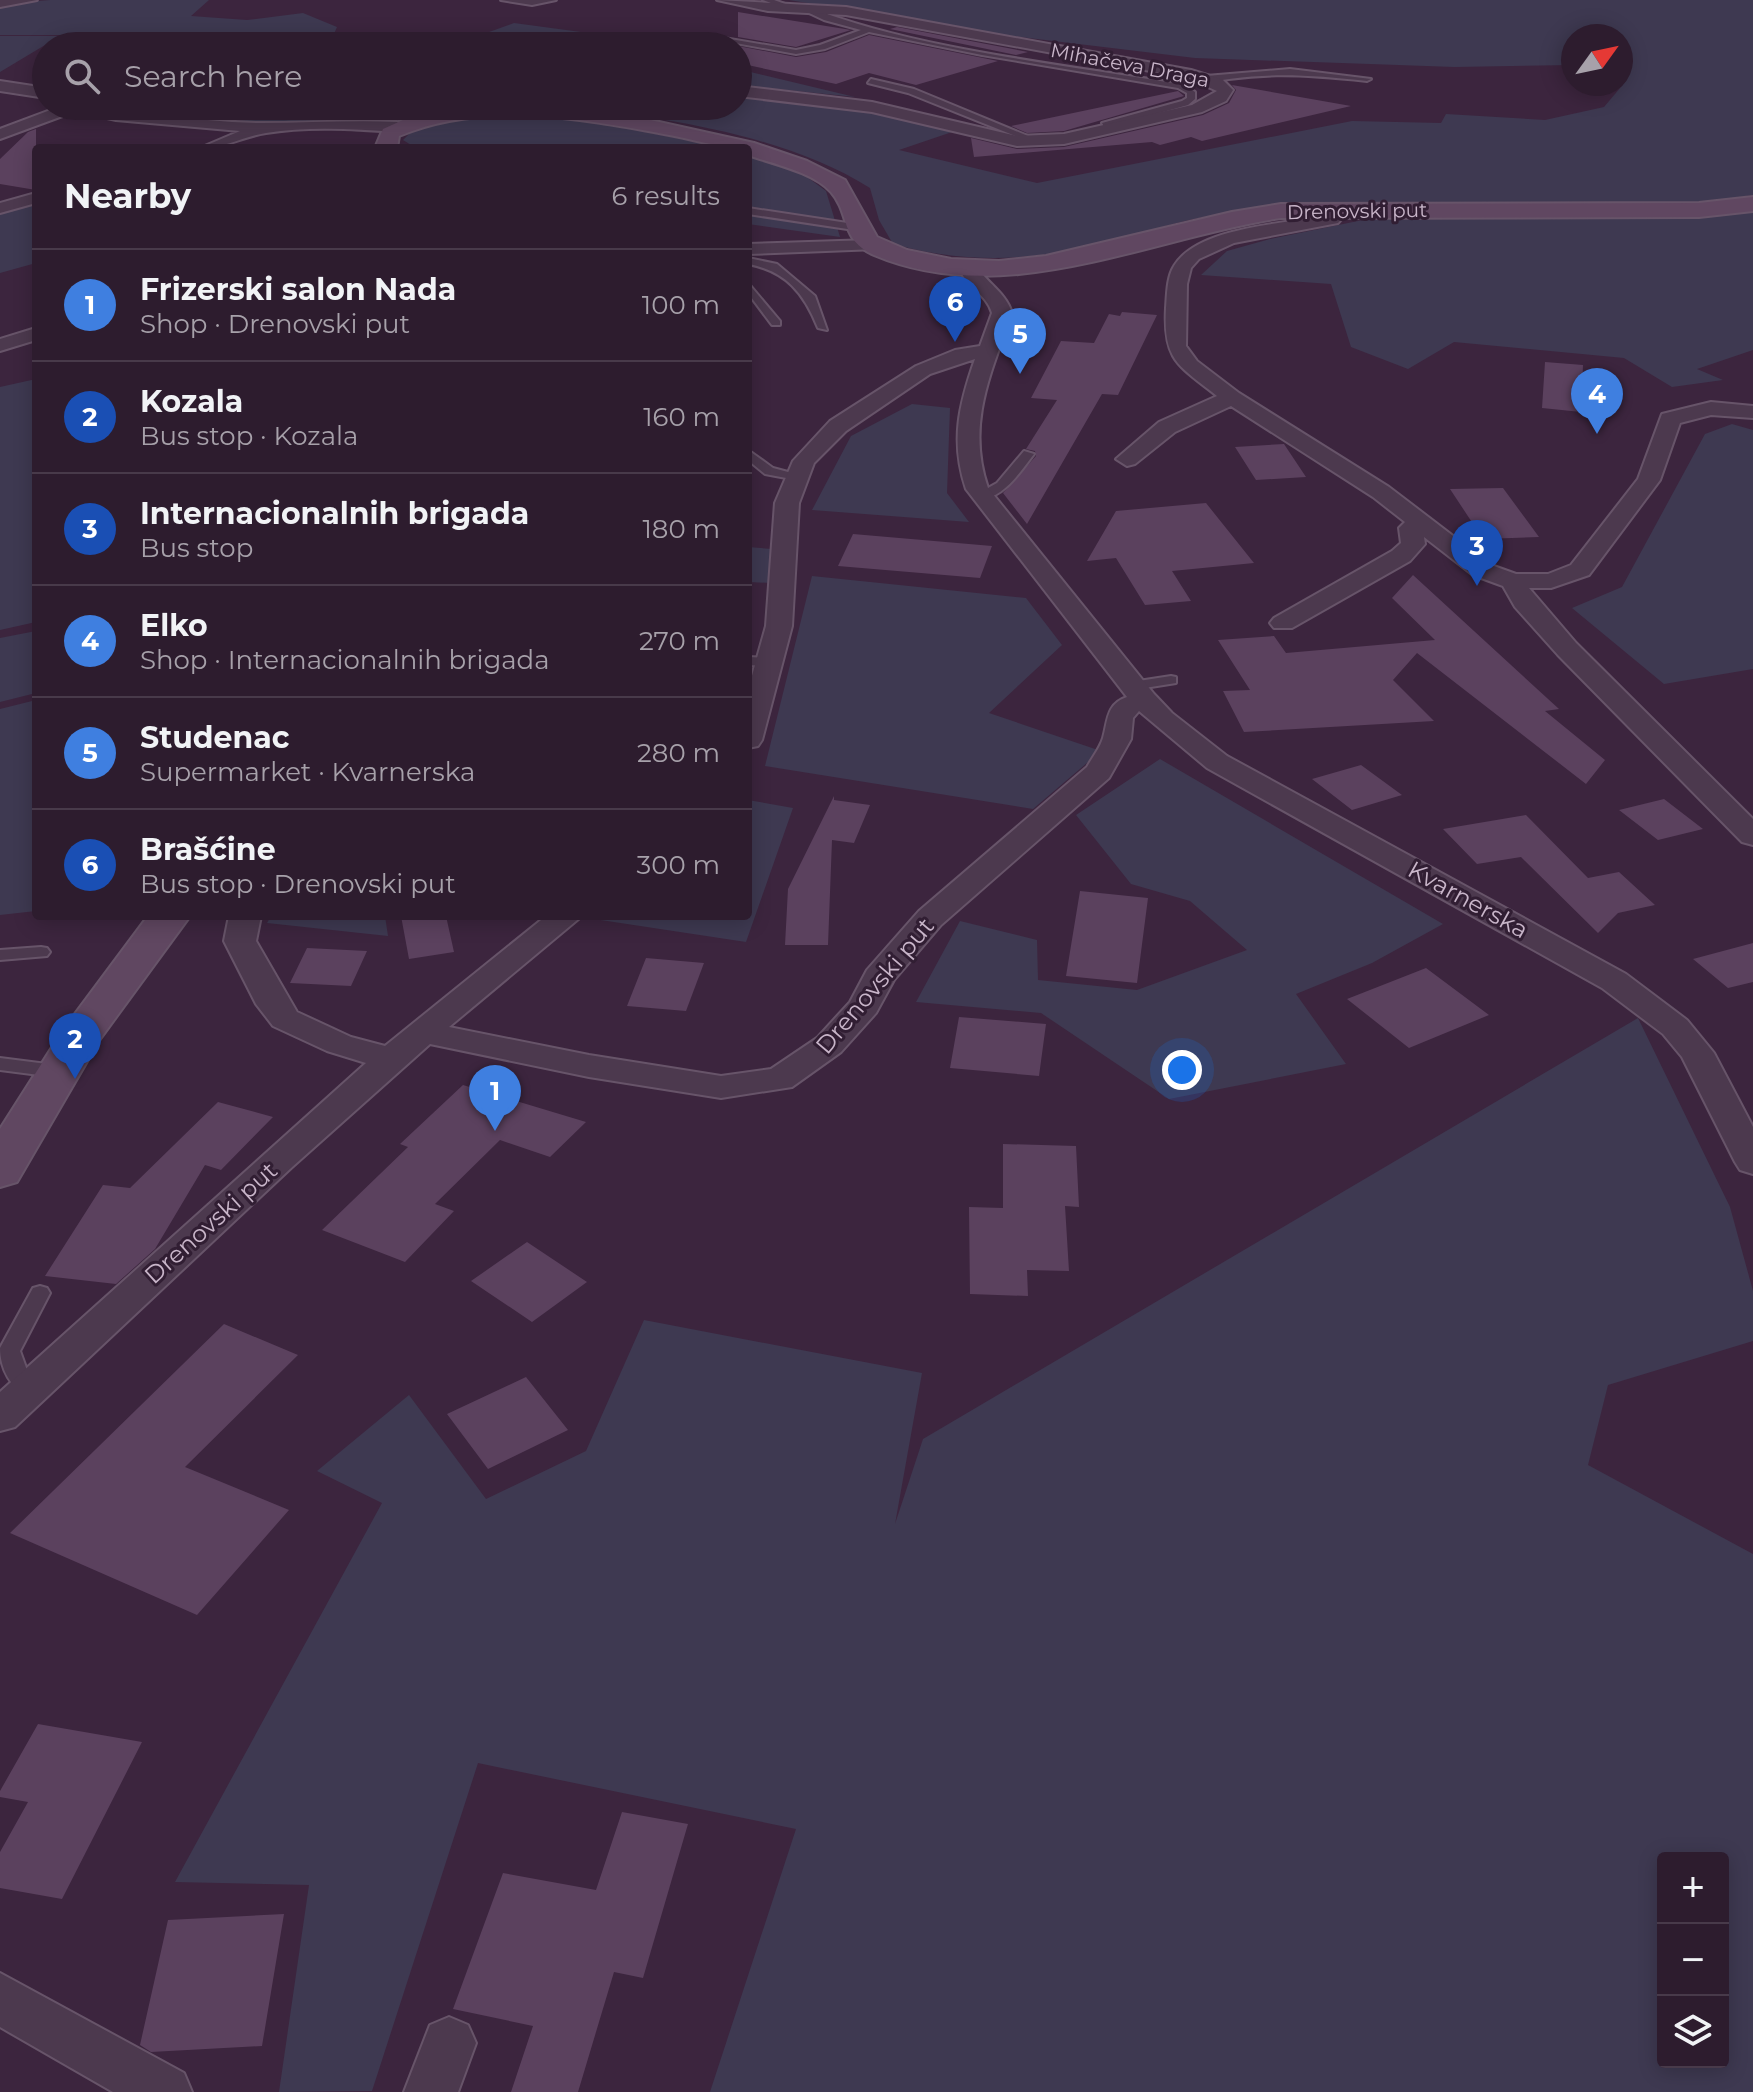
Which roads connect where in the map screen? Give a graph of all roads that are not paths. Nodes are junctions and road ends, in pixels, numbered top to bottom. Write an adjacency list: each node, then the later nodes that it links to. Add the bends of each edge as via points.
1 (30, 0): 6 (street)
2 (505, 0): 3 (lane)
3 (552, 0)
4 (724, 0): 7 (street, Mihačeva Draga)
5 (767, 0): 7 (lane)
6 (0, 3)
7 (802, 9): 8 (lane); 10 (street, Mihačeva Draga, via 860,13)
8 (868, 30): 9 (lane, via 796,52); 14 (lane)
9 (752, 45)
10 (1208, 79): 11 (lane, via 1290,71); 14 (lane); 24 (street, Mihačeva Draga, via 1223,86 1225,94 1205,106)
11 (1367, 79)
12 (871, 81): 25 (lane, via 911,91)
13 (0, 86): 15 (street)
14 (1180, 86): 24 (lane, via 1191,92 1185,103)
15 (32, 91)
16 (752, 93): 25 (street, Mihačeva Draga, via 859,105 1006,140)
17 (36, 120): 22 (street)
18 (172, 120): 21 (street)
19 (424, 120): 23 (main road)
20 (610, 120): 27 (main road)
21 (262, 128): 23 (street); 26 (street)
22 (0, 134)
23 (389, 134)
24 (1083, 135): 25 (street, Mihačeva Draga)
25 (1036, 141)
26 (219, 144)
27 (734, 144)
28 (752, 149): 34 (main road, via 828,179 844,193)
29 (32, 199): 31 (street)
30 (1753, 204): 32 (main road, Drenovski put, via 1699,210)
31 (0, 208)
32 (1342, 209): 40 (main road, Drenovski put, via 1218,221 1051,265); 47 (street, via 1322,221 1220,242 1182,266 1176,347 1190,365)
33 (752, 212): 34 (lane)
34 (854, 227): 36 (main road)
35 (752, 244): 38 (lane)
36 (871, 245): 38 (street); 40 (main road, Drenovski put, via 914,260)
37 (752, 249): 38 (street)
38 (778, 249)
39 (752, 262): 43 (lane, via 770,264 801,289 816,304)
40 (968, 268): 46 (street, Kvarnerska, via 1001,305 1001,322)
41 (752, 291): 42 (lane)
42 (776, 323)
43 (823, 328)
44 (32, 335): 45 (street)
45 (0, 345)
46 (986, 352): 52 (street, via 949,358 893,387 838,426 804,461); 53 (street, Kvarnerska, via 966,433 969,465)
47 (1232, 397): 51 (street, via 1167,427); 54 (street)
48 (1753, 412): 55 (street, via 1712,407 1670,419 1649,480 1580,570 1551,581)
49 (1028, 454): 53 (lane, via 1001,486)
50 (752, 457): 52 (lane, via 769,471)
51 (1127, 459)
52 (797, 476): 57 (street, via 787,503 779,626)
53 (983, 496): 59 (street, Kvarnerska)
54 (1424, 525): 55 (street, via 1482,570); 56 (street, via 1411,528 1413,544 1401,556)
55 (1513, 581): 61 (street, via 1524,602 1567,649)
56 (1283, 623)
57 (759, 662): 60 (street)
58 (1171, 680): 59 (lane)
59 (1138, 693): 67 (street, Drenovski put, via 1119,717 1114,748 1099,772 930,918 879,977 864,1006 839,1035 811,1061 780,1079 721,1087); 71 (street, Kvarnerska, via 1217,762 1614,981 1651,1007 1697,1053)
60 (752, 712)
61 (1753, 836)
62 (167, 920): 70 (main road, via 120,975)
63 (244, 920): 68 (street, via 240,941 285,1019 339,1044)
64 (561, 920): 67 (street, Drenovski put)
65 (41, 952): 66 (lane)
66 (0, 955)
67 (423, 1032): 68 (street, Drenovski put)
68 (391, 1059): 74 (street, Drenovski put)
69 (0, 1064): 70 (lane)
70 (55, 1071): 72 (main road)
71 (1753, 1162)
72 (0, 1171)
73 (40, 1293): 74 (lane, via 9,1351 20,1380)
74 (30, 1388): 75 (street, Drenovski put)
75 (0, 1416)
76 (0, 1998): 78 (street)
77 (449, 2043): 79 (street)
78 (165, 2092)
79 (431, 2092)

